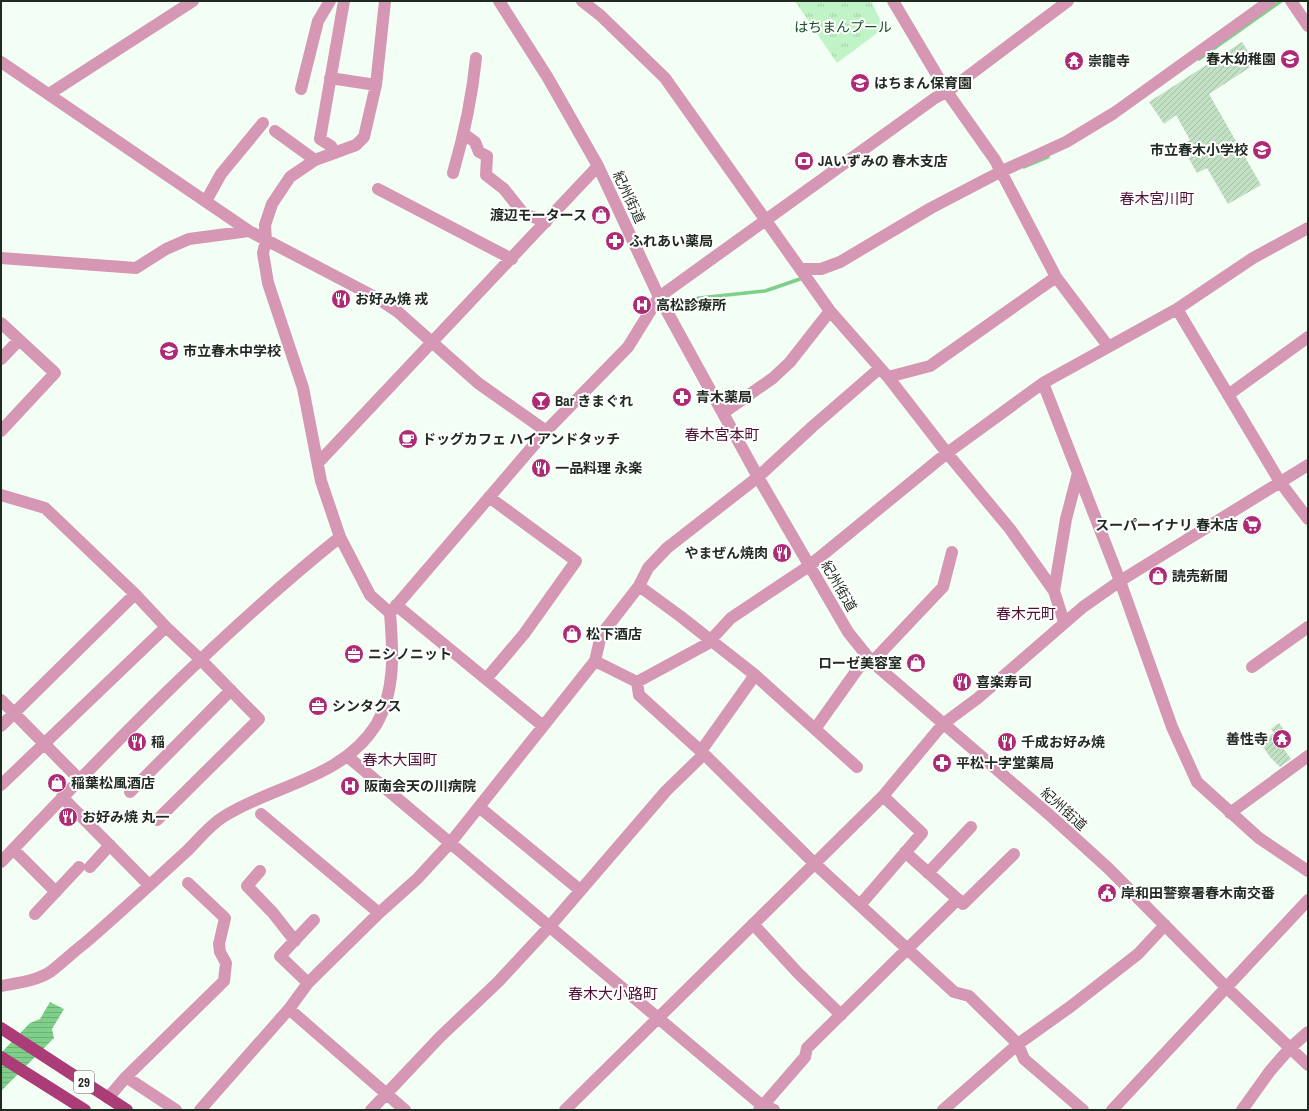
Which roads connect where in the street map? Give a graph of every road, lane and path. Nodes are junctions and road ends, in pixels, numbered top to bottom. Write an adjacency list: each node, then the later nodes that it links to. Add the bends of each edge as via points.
1 (193, 1): 18 (street)
2 (330, 1): 16 (street, via 318,21)
3 (344, 1): 14 (street)
4 (385, 1): 15 (street)
5 (499, 1): 24 (street, 紀州街道, via 548,78)
6 (582, 1): 29 (street, via 665,78)
7 (893, 1): 17 (street)
8 (1270, 1): 26 (street, via 1114,113 1066,142)
9 (1291, 1): 11 (street)
10 (1066, 2): 17 (street)
11 (1308, 26)
12 (476, 58): 21 (street, via 474,85)
13 (1, 62): 18 (street)
14 (330, 78): 15 (street); 22 (street, via 320,139 331,146)
15 (376, 85): 22 (street, via 364,137 356,145)
16 (301, 89)
17 (947, 92): 26 (street, via 995,160); 29 (street, via 852,156)
18 (49, 94): 28 (street)
19 (263, 124): 28 (street, via 221,174)
20 (275, 131): 23 (street)
21 (464, 134): 25 (street); 30 (street, via 475,142 479,152 487,156 486,175 504,189 523,213)
22 (335, 153): 23 (street)
23 (315, 160): 33 (street, via 290,177 272,204 265,225)
24 (598, 166): 30 (street); 38 (street, 紀州街道)
25 (453, 172)
26 (1000, 172): 36 (street, via 931,208 840,262 821,269); 37 (street)
27 (378, 189): 35 (street)
28 (206, 201): 32 (street)
29 (767, 220): 36 (street); 38 (street)
30 (546, 222): 35 (street)
31 (1308, 228): 39 (street, via 1253,258)
32 (249, 231): 33 (street); 34 (street, via 189,239 166,249 136,268)
33 (266, 241): 44 (street, via 377,298 398,312); 54 (street, via 263,253 268,283 303,388)
34 (1, 258)
35 (512, 259): 44 (street)
36 (801, 270): 40 (street)
37 (1056, 277): 45 (street); 47 (street, via 930,366)
38 (659, 297): 50 (street, 紀州街道); 52 (street, via 628,347)
39 (1177, 309): 45 (street); 49 (street)
40 (830, 311): 47 (street); 50 (street, via 790,362 773,378)
41 (1, 323): 43 (street)
42 (1308, 337): 49 (street)
43 (19, 340): 46 (street); 51 (street, via 54,373)
44 (432, 343): 52 (street, via 478,383); 54 (street)
45 (1108, 346): 48 (street)
46 (1, 359)
47 (884, 372): 53 (street); 57 (street, via 812,427)
48 (1043, 383): 53 (street); 56 (street)
49 (1228, 395): 58 (street)
50 (723, 413): 57 (street, 紀州街道)
51 (1, 431)
52 (546, 431): 60 (street)
53 (947, 453): 64 (street); 67 (street, via 1010,530)
54 (318, 463): 62 (street, via 321,481)
55 (1308, 465): 58 (street)
56 (1078, 473): 65 (street); 67 (street, via 1066,519)
57 (758, 477): 64 (street, 紀州街道); 66 (street, via 667,548 648,568)
58 (1280, 482): 61 (street); 65 (street)
59 (1, 495): 68 (street, via 45,508)
60 (489, 497): 69 (street); 79 (street, via 576,561 524,634)
61 (1308, 519)
62 (340, 538): 69 (street, via 370,595); 75 (street, via 285,582)
63 (952, 552): 74 (street, via 943,587)
64 (809, 566): 73 (street, via 732,618); 74 (street, 紀州街道, via 848,632)
65 (1120, 581): 70 (street); 99 (street, via 1172,727 1197,782)
66 (638, 586): 73 (street); 76 (street, via 601,635)
67 (1054, 591): 70 (street)
68 (135, 594): 71 (street); 83 (street)
69 (393, 609): 79 (street); 90 (street, via 392,677 385,701 376,724)
70 (1064, 622): 84 (street, via 978,698)
71 (166, 627): 75 (street); 88 (street)
72 (1308, 627): 77 (street)
73 (711, 641): 78 (street); 80 (street)
74 (869, 659): 84 (street, 紀州街道); 87 (street)
75 (202, 660): 81 (street); 93 (street)
76 (595, 661): 80 (street); 86 (street)
77 (1252, 667)
78 (755, 675): 87 (street); 89 (street)
79 (486, 679): 86 (street)
80 (637, 682): 89 (street, via 639,695)
81 (231, 690): 95 (street); 101 (street, via 259,720)
82 (1, 700): 83 (street)
83 (14, 713): 85 (street); 88 (street)
84 (943, 724): 96 (street); 124 (street, 紀州街道, via 1053,818)
85 (1, 726)
86 (543, 726): 98 (street)
87 (815, 729): 92 (street)
88 (45, 744): 93 (street); 94 (street)
89 (703, 753): 109 (street); 115 (street, via 666,791)
90 (348, 756): 103 (street); 114 (street, via 316,775 249,803 222,818)
91 (1308, 756): 99 (street)
92 (857, 767)
93 (79, 779): 97 (street)
94 (1, 785)
95 (130, 792)
96 (883, 796): 106 (street, via 922,832); 109 (street)
97 (62, 797): 104 (street); 105 (street)
98 (479, 807): 103 (street); 115 (street)
99 (1230, 813): 111 (street, via 1259,838)
100 (261, 814): 120 (street)
101 (157, 820)
102 (971, 827): 112 (street)
103 (451, 842): 120 (street, via 417,879); 125 (street)
104 (110, 846): 114 (street); 116 (street)
105 (13, 849): 108 (street); 116 (street)
106 (905, 852): 112 (street); 119 (street)
107 (1014, 854): 117 (street, via 963,904)
108 (1, 862)
109 (814, 863): 119 (street); 123 (street)
110 (260, 871): 126 (street, via 247,886)
111 (1308, 871)
112 (928, 873): 117 (street)
113 (188, 883): 140 (street, via 225,918 219,944 226,963 224,981)
114 (149, 885): 129 (street, via 49,972 25,982)
115 (580, 890): 125 (street)
116 (56, 892): 121 (street)
117 (958, 899): 127 (street)
118 (1308, 900): 130 (street)
119 (860, 905): 127 (street)
120 (379, 913): 128 (street)
121 (35, 914)
122 (314, 920): 126 (street)
123 (753, 924): 132 (street); 133 (street)
124 (1165, 925): 130 (street, 紀州街道); 136 (street, via 1138,954)
125 (550, 926): 133 (street); 141 (street, via 498,982)
126 (295, 941): 128 (street, via 280,956)
127 (908, 950): 132 (street); 136 (street, via 954,992 969,996)
128 (308, 983): 131 (street)
129 (1, 986)
130 (1227, 988): 137 (street, 紀州街道); 154 (street)
131 (289, 1009): 141 (street); 148 (street)
132 (841, 1015): 143 (street, via 807,1048 805,1057)
133 (659, 1018): 143 (street); 144 (street)
134 (1, 1028): 142 (main road, 29)
135 (1308, 1032): 137 (street)
136 (1018, 1044): 152 (street); 153 (street, via 1024,1059)
137 (1290, 1048): 139 (street, 紀州街道); 155 (street)
138 (1, 1057): 145 (main road, 29)
139 (1308, 1065)
140 (126, 1077): 142 (street); 147 (street)
141 (386, 1093): 149 (street); 150 (street)
142 (108, 1098): 146 (main road, 29)
143 (761, 1107): 151 (street)
144 (569, 1108)
145 (85, 1110)
146 (127, 1110)
147 (176, 1110)
148 (200, 1110)
149 (372, 1110)
150 (405, 1110)
151 (774, 1110)
152 (943, 1110)
153 (1083, 1110)
154 (1112, 1110)
155 (1242, 1110)

